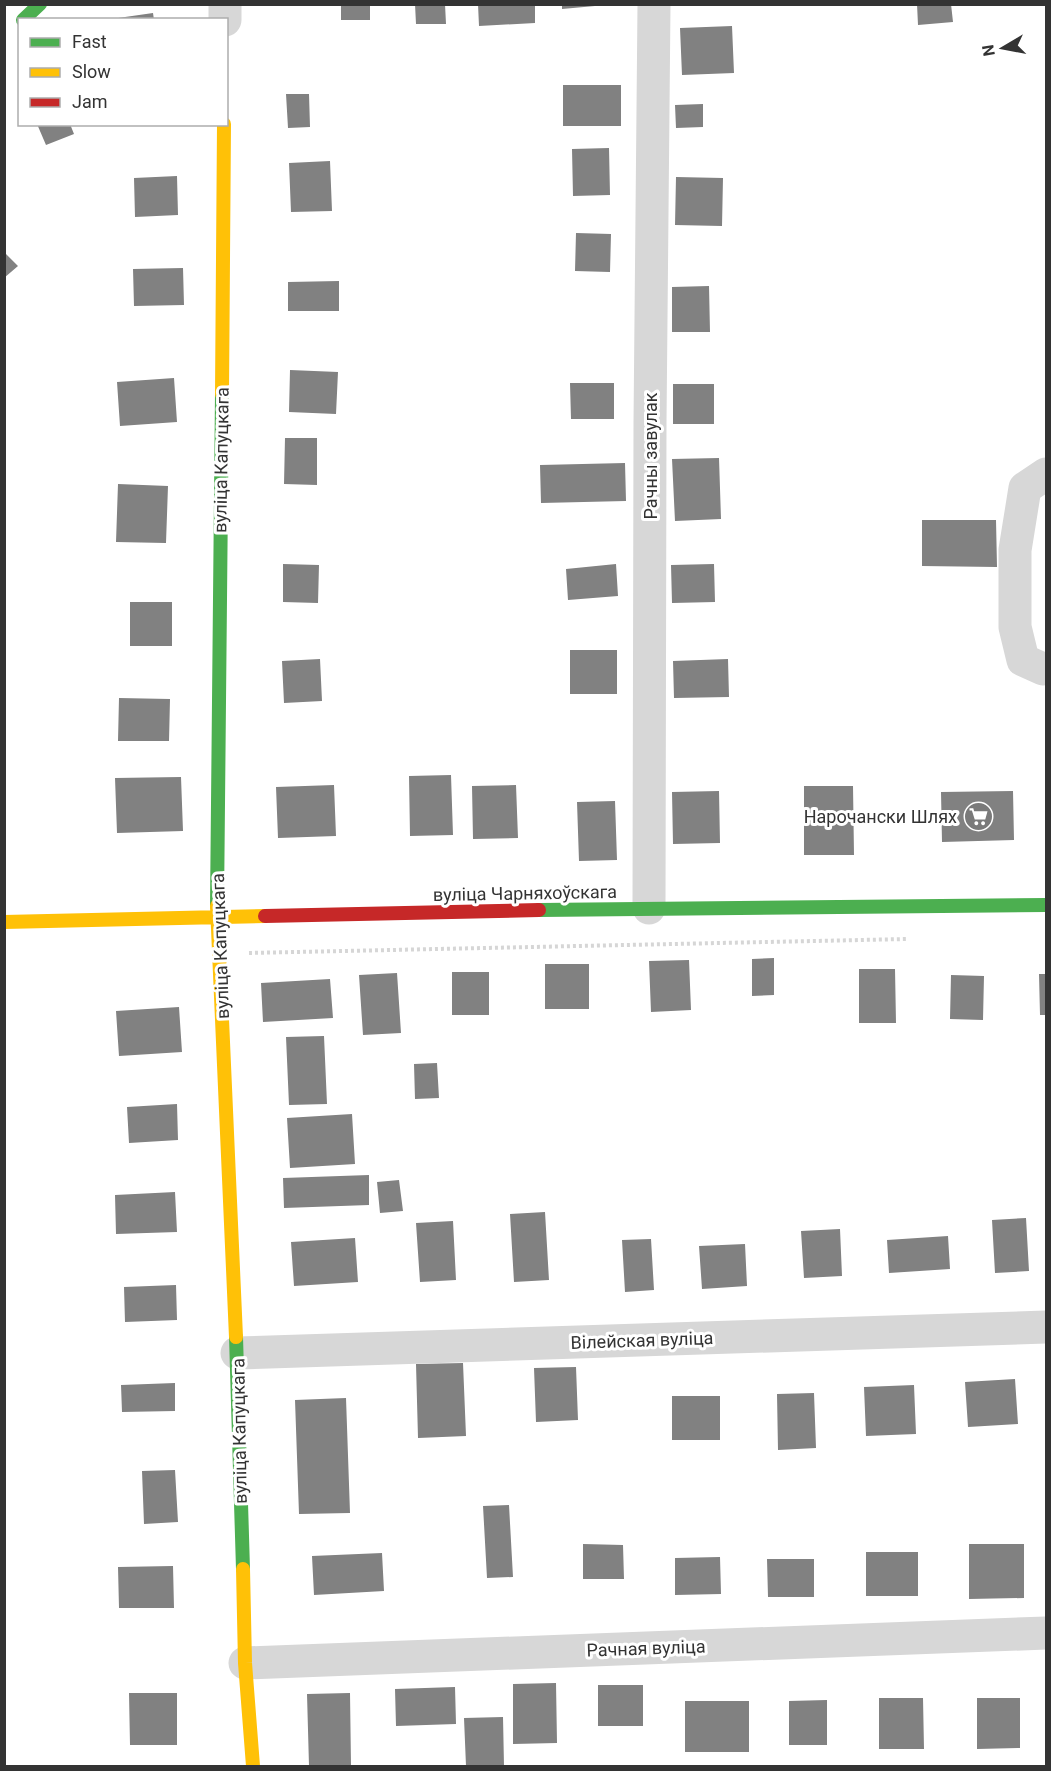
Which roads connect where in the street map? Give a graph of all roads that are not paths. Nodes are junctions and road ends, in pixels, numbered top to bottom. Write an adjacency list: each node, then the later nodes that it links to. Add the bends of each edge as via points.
1 (40, 4): 3 (street)
2 (654, 4): 8 (street, Рачны завулак)
3 (25, 18)
4 (224, 126): 9 (street, вуліца Капуцкага)
5 (1047, 474): 6 (street, via 1025,488 1015,550 1015,627 1023,660)
6 (1043, 669)
7 (1047, 905): 8 (street, вуліца Чарняхоўскага)
8 (649, 908): 9 (street, вуліца Чарняхоўскага)
9 (217, 918): 10 (street, вуліца Чарняхоўскага); 12 (street, вуліца Капуцкага)
10 (4, 921)
11 (1047, 1327): 12 (street, Вілейская вуліца)
12 (237, 1353): 14 (street, вуліца Капуцкага)
13 (1047, 1633): 14 (street, Рачная вуліца)
14 (245, 1663): 15 (street, вуліца Капуцкага)
15 (253, 1767)

